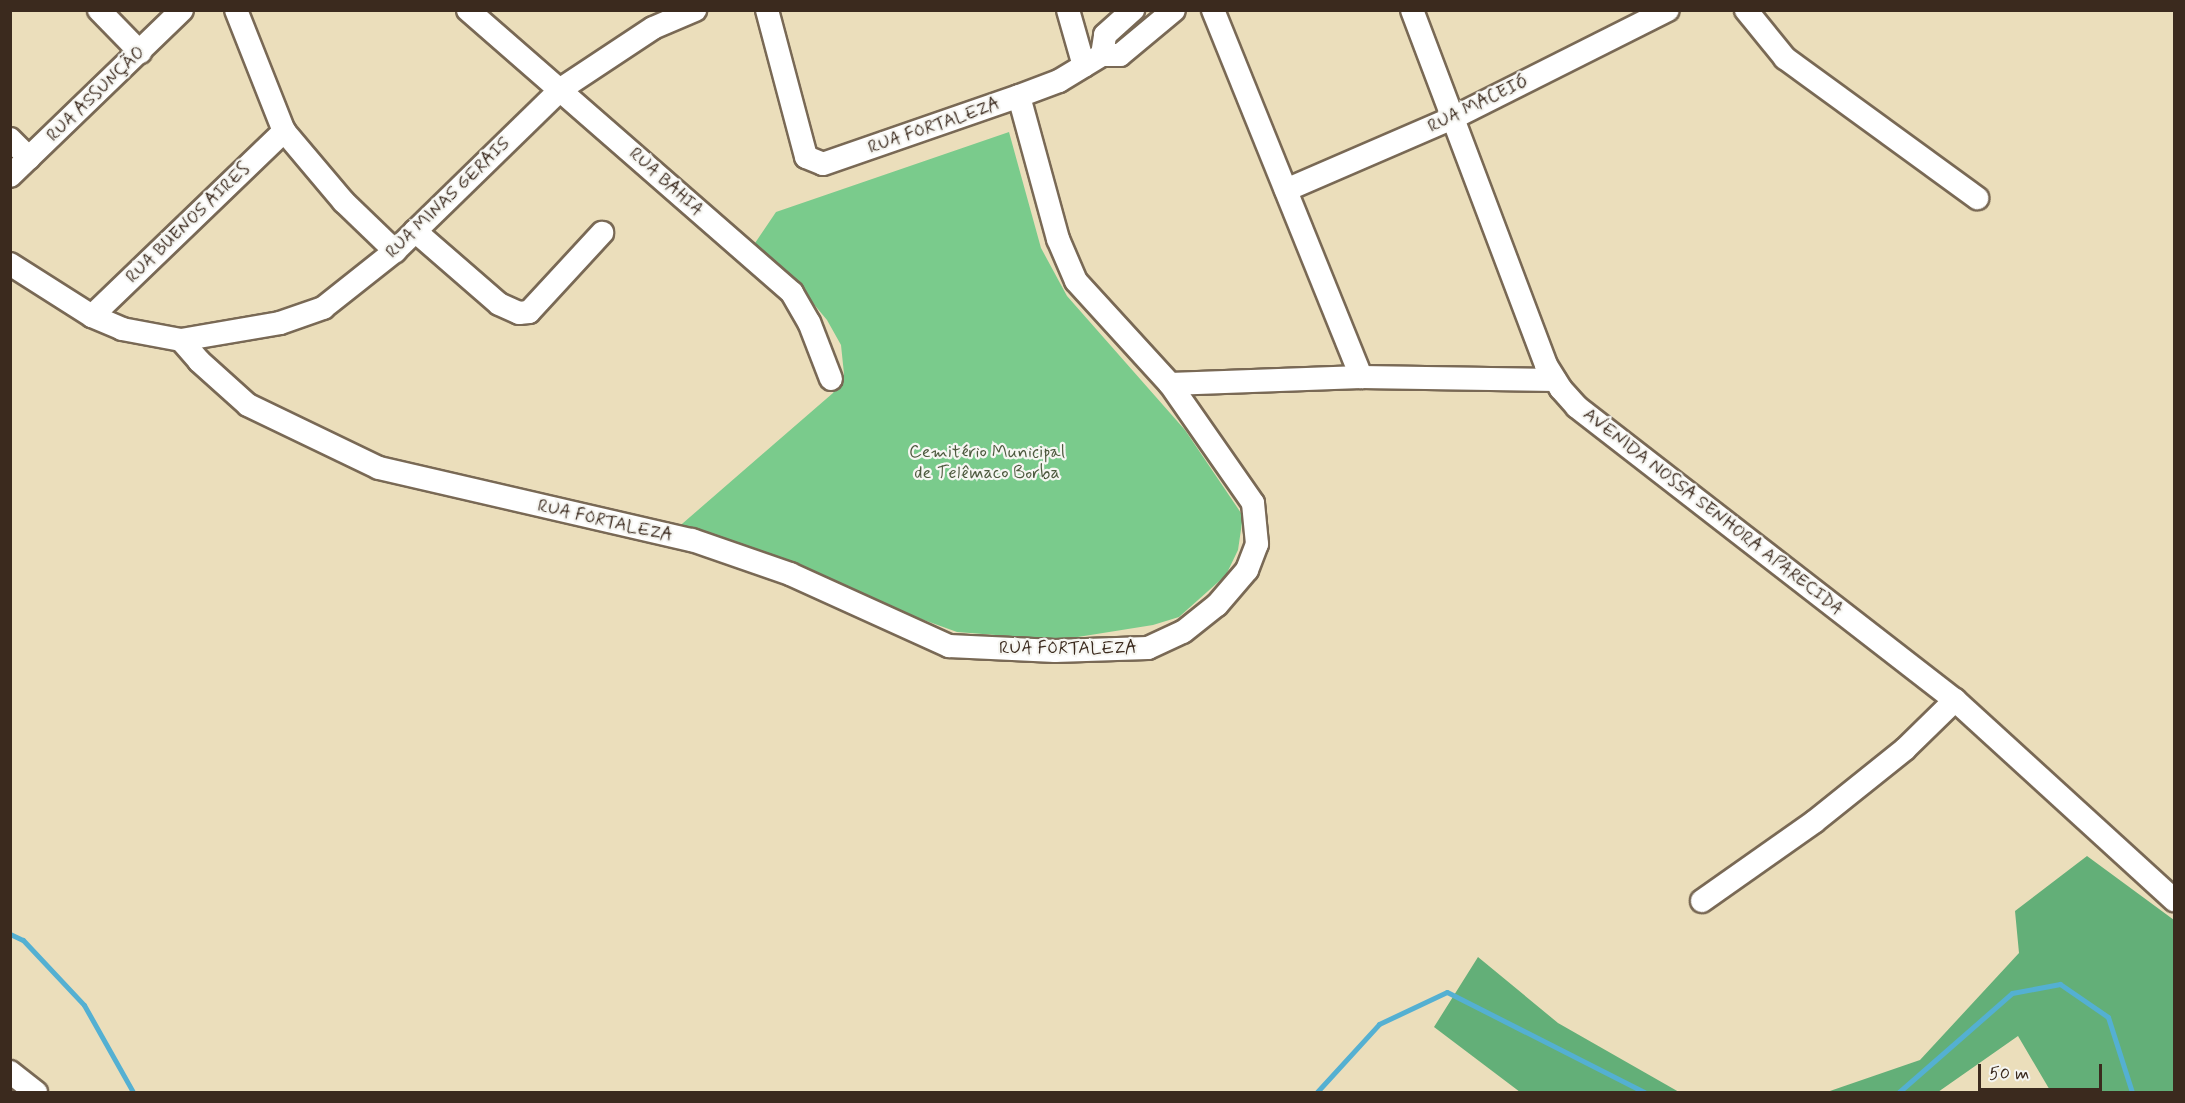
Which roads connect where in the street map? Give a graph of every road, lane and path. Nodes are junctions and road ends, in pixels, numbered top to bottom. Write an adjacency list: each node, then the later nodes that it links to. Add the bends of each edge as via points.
1 (99, 10): 15 (street)
2 (182, 10): 15 (street, RUA ASSUNÇÃO)
3 (236, 10): 20 (street)
4 (468, 10): 17 (street, RUA BAHIA)
5 (695, 10): 14 (street, RUA MINAS GERAIS)
6 (767, 10): 18 (street, RUA FORTALEZA, via 806,157 814,162 830,163)
7 (1068, 10): 16 (street)
8 (1133, 10): 16 (street, via 1105,34)
9 (1174, 10): 16 (street, via 1120,55)
10 (1213, 10): 24 (street)
11 (1412, 10): 19 (street, AVENIDA NOSSA SENHORA APARECIDA)
12 (1668, 10): 19 (street, RUA MACEIÓ)
13 (1746, 10): 25 (street, via 1785,58)
14 (646, 19): 17 (street, RUA MINAS GERAIS)
15 (140, 52): 22 (street, RUA ASSUNÇÃO)
16 (1093, 60): 18 (street)
17 (561, 89): 26 (street, RUA MINAS GERAIS); 33 (street, RUA BAHIA, via 792,293 809,322)
18 (1019, 96): 35 (street, RUA FORTALEZA, via 1058,239 1076,281)
19 (1455, 117): 24 (street, RUA MACEIÓ); 34 (street, AVENIDA NOSSA SENHORA APARECIDA, via 1546,365)
20 (284, 131): 28 (street, via 344,202); 30 (street, RUA BUENOS AIRES)
21 (10, 139): 22 (street)
22 (29, 158): 23 (street, RUA ASSUNÇÃO)
23 (10, 176)
24 (1286, 190): 32 (street)
25 (1977, 198)
26 (415, 231): 27 (street, via 499,304 519,313 529,312); 28 (street, RUA MINAS GERAIS)
27 (602, 233)
28 (395, 251): 31 (street, RUA MINAS GERAIS, via 323,308 280,323)
29 (10, 264): 30 (street)
30 (92, 316): 31 (street, via 122,329)
31 (181, 340): 35 (street, RUA FORTALEZA, via 199,362 248,405 379,468 692,540 790,574 949,646 1055,651 1148,648 1183,632 1217,605 1247,570 1257,544 1254,503)
32 (1361, 377): 34 (street); 35 (street)
33 (831, 379)
34 (1555, 380): 36 (street, AVENIDA NOSSA SENHORA APARECIDA, via 1577,406)
35 (1170, 384)
36 (1954, 700): 37 (street, AVENIDA NOSSA SENHORA APARECIDA); 38 (street, via 1905,749 1814,822)
37 (2175, 900)
38 (1702, 901)
39 (10, 1072): 40 (street)
40 (36, 1092)

